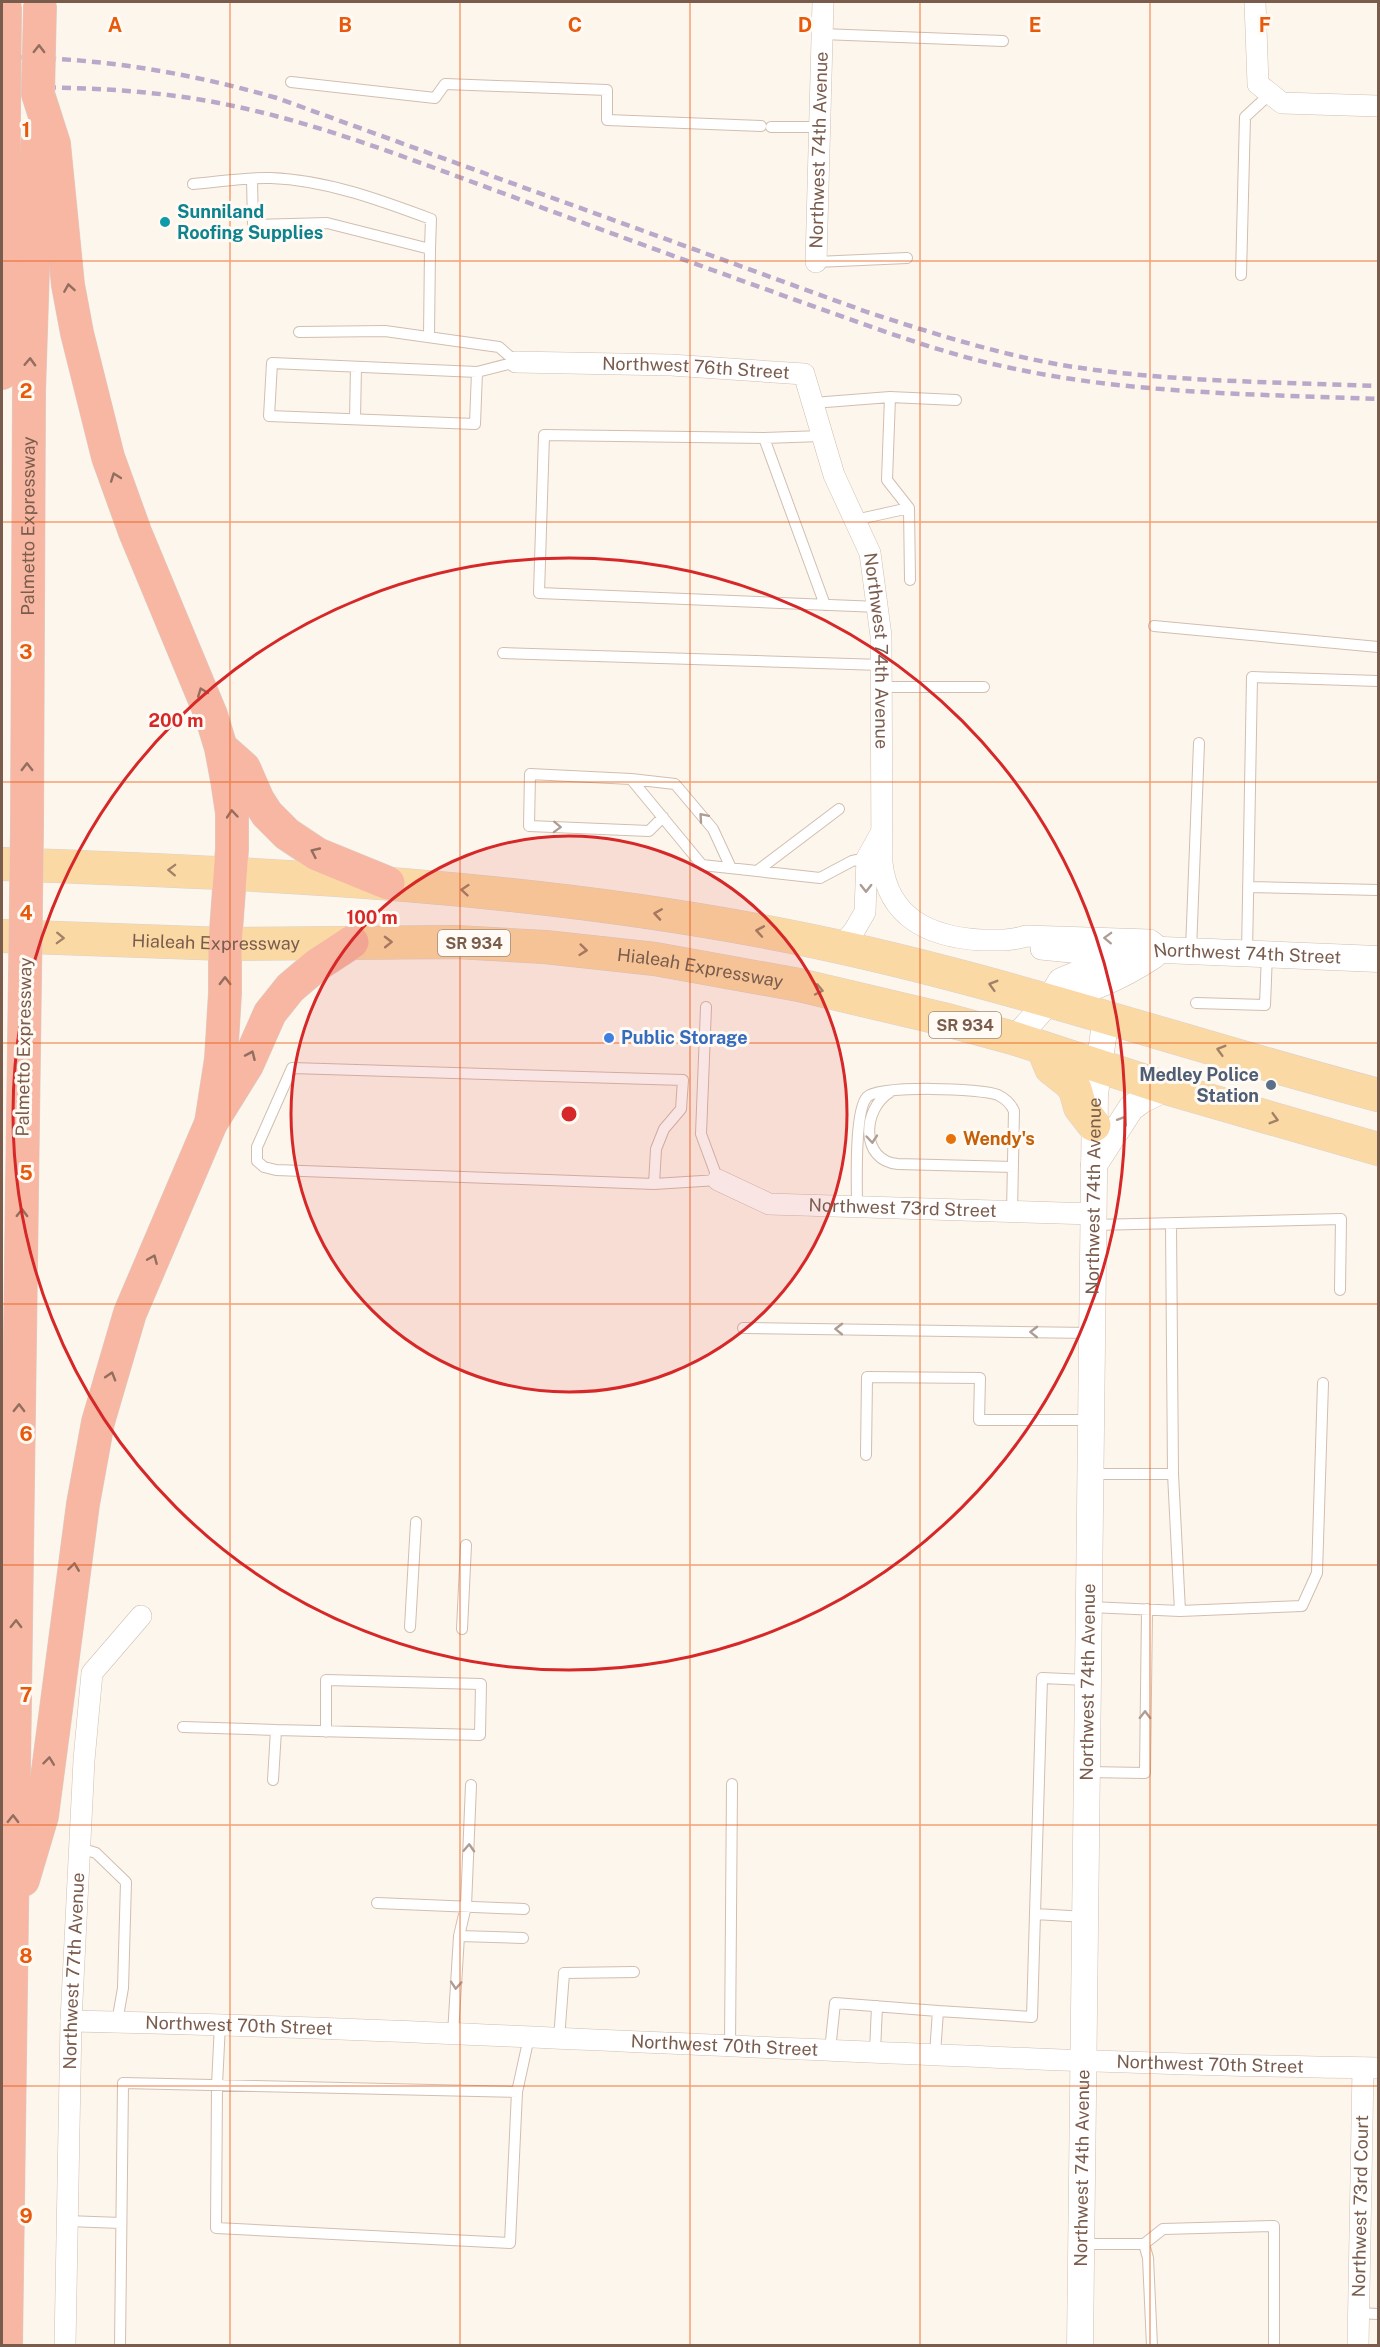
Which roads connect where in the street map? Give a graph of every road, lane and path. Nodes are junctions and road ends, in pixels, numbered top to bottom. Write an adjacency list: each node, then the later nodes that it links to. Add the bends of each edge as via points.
1 (823, 2): 5 (street, Northwest 74th Avenue)
2 (1255, 2): 8 (street, via 1258,84)
3 (40, 3): 10 (highway, Palmetto Expressway, one-way to 3, bridge)
4 (5, 4): 23 (highway, bridge)
5 (822, 34): 6 (lane); 11 (street, Northwest 74th Avenue)
6 (1003, 41)
7 (291, 82): 11 (lane, via 435,98 445,84 608,90 607,120)
8 (1270, 94): 9 (street, via 1282,103); 17 (lane, via 1245,117)
9 (1378, 106)
10 (40, 107): 44 (highway, one-way to 10, via 108,457 68,285 54,144); 118 (highway, Palmetto Expressway, one-way to 10, bridge, via 26,975 28,392)
11 (820, 127): 16 (street, Northwest 74th Avenue)
12 (252, 179): 13 (lane); 14 (lane, via 315,184 374,198 430,219); 14 (lane, via 253,225 327,223)
13 (193, 184)
14 (430, 249): 19 (lane)
15 (907, 258): 16 (lane)
16 (816, 262)
17 (1241, 275)
18 (299, 332): 19 (lane, via 385,331)
19 (429, 337): 20 (lane, via 500,347)
20 (516, 362): 22 (lane); 26 (street, Northwest 76th Street, via 671,365 804,374)
21 (356, 367): 22 (lane); 27 (lane); 27 (lane, via 272,363 269,416)
22 (477, 372): 27 (lane, via 475,424)
23 (2, 373)
24 (890, 397): 25 (lane); 26 (lane); 31 (lane, via 887,480)
25 (956, 400)
26 (813, 403): 28 (street, Northwest 76th Street)
27 (355, 419)
28 (822, 436): 29 (lane); 30 (street, Northwest 76th Street)
29 (764, 438): 34 (lane); 34 (lane, via 544,435 539,593)
30 (834, 476): 32 (street, Northwest 74th Avenue)
31 (909, 508): 32 (lane); 33 (lane)
32 (855, 520): 35 (street, Northwest 74th Avenue, via 870,553)
33 (910, 580)
34 (825, 605): 35 (lane)
35 (879, 607): 39 (street, Northwest 74th Avenue)
36 (1154, 626): 37 (lane)
37 (1378, 647)
38 (503, 653): 39 (lane)
39 (882, 665): 41 (street, Northwest 74th Avenue)
40 (1378, 681): 55 (lane, via 1252,677)
41 (882, 687): 42 (lane); 48 (street, Northwest 74th Avenue)
42 (984, 687)
43 (1199, 743): 63 (lane)
44 (221, 748): 53 (highway, one-way to 44, via 232,813); 54 (highway, one-way to 44, via 317,854 286,834 258,800 244,768)
45 (632, 779): 47 (lane); 47 (lane, one-way to 47, via 530,774 529,826 649,831); 51 (lane, one-way to 45, via 713,829 675,784)
46 (839, 809): 52 (lane)
47 (663, 817): 51 (lane, via 702,865)
48 (881, 833): 49 (street, Northwest 74th Avenue); 57 (street, Northwest 74th Avenue, via 884,878)
49 (867, 858): 52 (lane, via 852,861 820,878); 62 (street, Northwest 74th Avenue, one-way to 62, via 865,912)
50 (2, 864): 53 (main road, SR 934, one-way to 50)
51 (731, 868): 52 (lane)
52 (757, 871)
53 (231, 872): 54 (main road, SR 934); 61 (highway)
54 (388, 883): 62 (main road, SR 934, one-way to 54, via 617,908)
55 (1248, 887): 56 (lane); 64 (lane)
56 (1378, 890)
57 (907, 915): 59 (street, Northwest 74th Street, via 939,934)
58 (2, 936): 61 (main road, Hialeah Expressway / SR 934, one-way to 61)
59 (1011, 941): 65 (street, Northwest 74th Street, one-way to 59, via 1150,940 1026,936); 66 (street, Northwest 74th Street, via 1023,947)
60 (352, 942): 61 (main road, Hialeah Expressway / SR 934); 72 (main road, Hialeah Expressway / SR 934, one-way to 72, via 509,945 618,954 810,987); 77 (highway, one-way to 60, via 247,1065 270,1013 290,988)
61 (225, 944): 77 (highway, one-way to 61, via 221,1059)
62 (840, 947): 68 (main road, SR 934, one-way to 62)
63 (1191, 951): 64 (street, Northwest 74th Street); 65 (street, Northwest 74th Street)
64 (1257, 954): 67 (street, Northwest 74th Street); 69 (lane, via 1264,1005)
65 (1155, 955): 66 (street); 68 (street, via 1122,976)
66 (1121, 957): 68 (street, via 1061,981)
67 (1378, 958)
68 (1049, 1001): 71 (main road, SR 934); 72 (street)
69 (1196, 1003)
70 (706, 1007): 82 (lane, via 700,1134)
71 (1106, 1017): 73 (street, Northwest 74th Avenue); 76 (main road, SR 934, one-way to 71)
72 (1029, 1044): 73 (main road, Hialeah Expressway / SR 934); 78 (main road, via 1075,1089 1080,1107)
73 (1097, 1066): 74 (main road, Hialeah Expressway / SR 934); 78 (street, Northwest 74th Avenue)
74 (1166, 1088): 79 (main road, Hialeah Expressway / SR 934, one-way to 79); 80 (street, one-way to 74, via 1131,1108)
75 (893, 1091): 81 (lane, via 982,1092 1000,1096 1014,1111); 81 (lane, one-way to 81, via 880,1099 871,1114 870,1142 881,1160 898,1164); 84 (lane, via 875,1093 862,1106)
76 (1378, 1095)
77 (211, 1123): 118 (highway, one-way to 77, via 42,1816 80,1527 98,1422 130,1313)
78 (1094, 1125): 80 (street, Northwest 74th Avenue)
79 (1378, 1149)
80 (1094, 1165): 86 (street, Northwest 74th Avenue)
81 (1013, 1167): 85 (lane)
82 (718, 1180): 83 (lane); 84 (street, Northwest 73rd Street, via 769,1204)
83 (654, 1184): 83 (lane, via 276,1170 257,1161 257,1147 292,1068 683,1080 681,1109 664,1129 656,1149)
84 (857, 1206): 85 (street, Northwest 73rd Street)
85 (1012, 1212): 86 (street, Northwest 73rd Street)
86 (1093, 1220): 87 (lane); 90 (street, Northwest 74th Avenue)
87 (1171, 1224): 88 (lane, via 1341,1219); 95 (lane)
88 (1340, 1290)
89 (743, 1328): 90 (lane, one-way to 89)
90 (1092, 1333): 92 (street, Northwest 74th Avenue)
91 (1323, 1383): 100 (lane, via 1317,1572 1302,1606)
92 (1092, 1420): 93 (lane, via 979,1420 980,1378 867,1377); 94 (street, Northwest 74th Avenue)
93 (866, 1455)
94 (1091, 1474): 95 (lane); 98 (street, Northwest 74th Avenue)
95 (1173, 1474): 100 (lane)
96 (416, 1522): 102 (lane)
97 (466, 1545): 103 (lane)
98 (1090, 1607): 99 (lane); 104 (street, Northwest 74th Avenue)
99 (1147, 1610): 100 (lane); 108 (lane, one-way to 99, via 1144,1773)
100 (1180, 1611)
101 (141, 1616): 112 (street, Northwest 77th Avenue, via 92,1673)
102 (410, 1627)
103 (462, 1629)
104 (1089, 1680): 108 (street, Northwest 74th Avenue); 116 (lane, via 1042,1678)
105 (183, 1727): 106 (lane)
106 (276, 1730): 107 (lane); 109 (lane)
107 (326, 1732): 107 (lane, via 480,1734 481,1684 327,1680)
108 (1088, 1772): 117 (street, Northwest 74th Avenue)
109 (273, 1780)
110 (732, 1784): 130 (lane)
111 (471, 1785): 114 (lane, one-way to 111)
112 (80, 1848): 124 (street, Northwest 77th Avenue); 125 (lane, via 96,1853 126,1882 123,1988)
113 (377, 1903): 114 (lane)
114 (466, 1906): 115 (lane); 119 (lane)
115 (524, 1909)
116 (1035, 1914): 117 (lane); 123 (lane, via 1032,2016)
117 (1086, 1917): 134 (street, Northwest 74th Avenue)
118 (11, 1919): 143 (highway, Palmetto Expressway)
119 (459, 1936): 120 (lane); 127 (lane, one-way to 127)
120 (523, 1938)
121 (634, 1972): 129 (lane, via 564,1973)
122 (877, 2006): 123 (lane); 131 (lane, via 835,2003); 132 (lane)
123 (938, 2011): 133 (lane)
124 (71, 2020): 125 (street, Northwest 70th Street); 138 (street, Northwest 77th Avenue)
125 (117, 2022): 126 (street, Northwest 70th Street)
126 (220, 2024): 127 (street, Northwest 70th Street); 136 (lane)
127 (453, 2034): 128 (street, Northwest 70th Street)
128 (530, 2037): 129 (street, Northwest 70th Street); 137 (lane)
129 (559, 2038): 130 (street, Northwest 70th Street)
130 (730, 2046): 131 (street, Northwest 70th Street)
131 (830, 2050): 132 (street, Northwest 70th Street)
132 (875, 2052): 133 (street, Northwest 70th Street)
133 (935, 2054): 134 (street, Northwest 70th Street)
134 (1084, 2060): 135 (street, Northwest 70th Street); 140 (street, Northwest 74th Avenue)
135 (1371, 2068): 142 (street, Northwest 73rd Court)
136 (217, 2085): 137 (lane); 137 (lane, via 216,2228 510,2243); 139 (lane, via 123,2084)
137 (517, 2092)
138 (67, 2221): 139 (lane); 144 (street, Northwest 77th Avenue)
139 (121, 2223): 145 (lane)
140 (1082, 2244): 141 (lane); 146 (street, Northwest 74th Avenue)
141 (1144, 2244): 147 (lane); 148 (lane, via 1163,2229 1274,2226)
142 (1368, 2314): 149 (street, Northwest 73rd Court)
143 (6, 2346)
144 (65, 2346)
145 (120, 2346)
146 (1080, 2346)
147 (1152, 2346)
148 (1274, 2346)
149 (1358, 2346)

